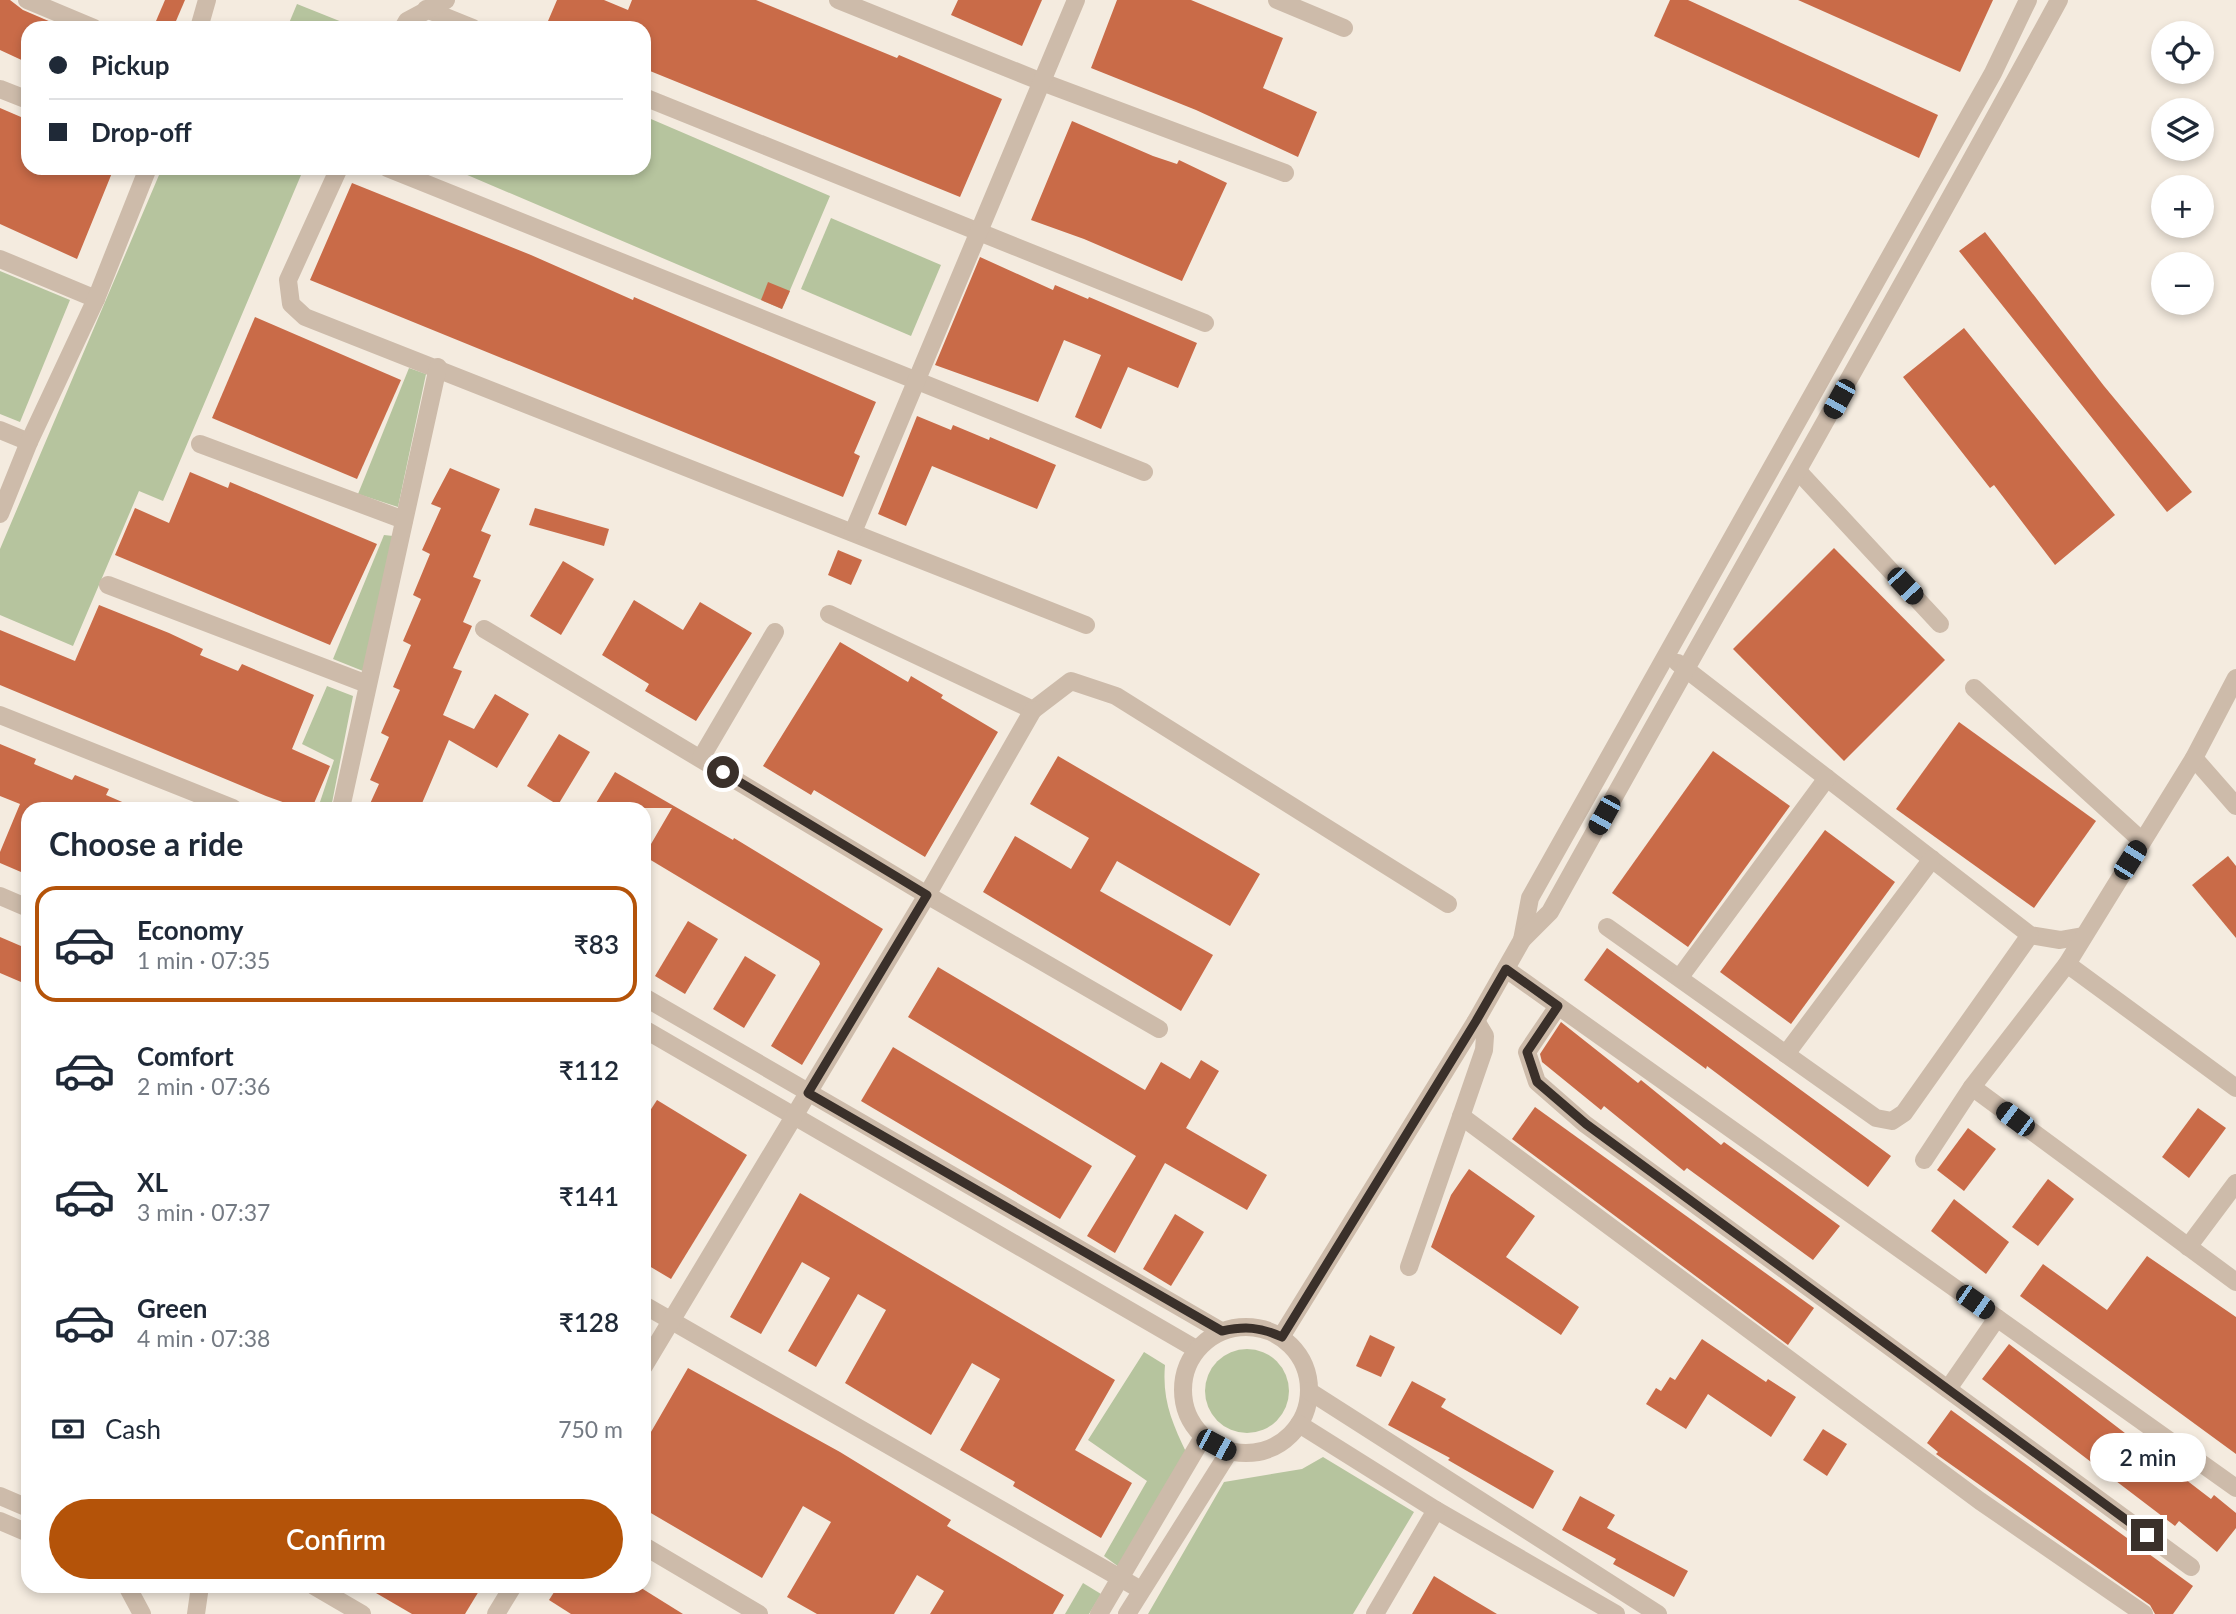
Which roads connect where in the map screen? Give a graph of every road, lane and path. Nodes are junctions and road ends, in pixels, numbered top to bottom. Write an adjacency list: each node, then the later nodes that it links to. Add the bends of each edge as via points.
1 (27, 0): 10 (street)
2 (207, 0): 11 (street)
3 (446, 0): 9 (street)
4 (838, 0): 16 (street)
5 (1076, 0): 16 (street)
6 (1277, 0): 14 (street)
7 (2028, 0): 15 (street)
8 (2059, 0): 17 (street)
9 (426, 9): 12 (street); 13 (street)
10 (77, 21)
11 (201, 21)
12 (407, 21)
13 (456, 21)
14 (1344, 28)
15 (1993, 74): 17 (street); 45 (street)
16 (1042, 82): 21 (street); 25 (street)
17 (2014, 84): 35 (street)
18 (0, 89): 19 (street)
19 (21, 97)
20 (651, 100): 25 (street)
21 (1285, 173)
22 (145, 175): 27 (street)
23 (336, 175): 29 (street, via 288,280 291,304 305,317)
24 (404, 175): 30 (street)
25 (979, 231): 28 (street); 30 (street)
26 (0, 259): 27 (street)
27 (96, 299): 32 (street)
28 (1205, 323)
29 (438, 367): 37 (street); 38 (street)
30 (916, 382): 34 (street); 38 (street)
31 (0, 430): 32 (street)
32 (29, 442): 36 (street)
33 (200, 444): 37 (street)
34 (1144, 472)
35 (1799, 472): 41 (street); 46 (street)
36 (0, 514)
37 (404, 520): 48 (street)
38 (853, 532): 42 (street)
39 (108, 585): 48 (street)
40 (829, 614): 50 (street)
41 (1940, 624)
42 (1086, 625)
43 (484, 629): 52 (street)
44 (775, 632): 52 (street)
45 (1667, 654): 46 (street); 67 (street, via 1530,898)
46 (1685, 668): 54 (street); 67 (street, via 1550,912)
47 (2236, 678): 53 (street)
48 (367, 684): 56 (street)
49 (1974, 688): 58 (street)
50 (1033, 710): 60 (street); 62 (street, via 1071,681 1116,696)
51 (0, 715): 55 (street)
52 (701, 758): 60 (street)
53 (2194, 758): 57 (street); 58 (street)
54 (1827, 778): 59 (street); 70 (street)
55 (218, 802)
56 (342, 802)
57 (2236, 806)
58 (2142, 841): 66 (street)
59 (1932, 859): 65 (street); 76 (street)
60 (927, 895): 74 (street); 79 (street)
61 (0, 896): 63 (street)
62 (1448, 904)
63 (21, 905)
64 (1607, 927): 70 (street)
65 (2030, 935): 66 (street, via 2060,940); 76 (street, via 1904,1113 1892,1121 1876,1118)
66 (2083, 936): 68 (street)
67 (1522, 940): 69 (street)
68 (2067, 964): 77 (street); 78 (street)
69 (1506, 969): 72 (street); 73 (street)
70 (1680, 977): 76 (street)
71 (651, 1001): 79 (street)
72 (1558, 1006): 88 (street); 94 (street, via 1527,1052 1537,1082 1586,1124)
73 (1476, 1021): 81 (street, via 1485,1036 1484,1050); 91 (street)
74 (1159, 1029)
75 (651, 1033): 80 (street)
76 (1786, 1054)
77 (1972, 1087): 82 (street); 84 (street)
78 (2235, 1090)
79 (808, 1093): 80 (street); 90 (street)
80 (794, 1116): 89 (street); 92 (street)
81 (1461, 1116): 85 (street); 123 (street, via 1980,1501)
82 (1924, 1160)
83 (2236, 1183): 84 (street)
84 (2188, 1247): 86 (street)
85 (1409, 1268)
86 (2236, 1282)
87 (651, 1309): 89 (street)
88 (1997, 1318): 94 (street); 99 (street)
89 (671, 1321): 93 (street); 107 (street)
90 (1222, 1331): 91 (street, via 1242,1326); 92 (street)
91 (1282, 1337): 95 (street, via 1297,1351)
92 (1196, 1349): 97 (street, via 1183,1379 1185,1411)
93 (651, 1354)
94 (1948, 1389): 106 (street)
95 (1310, 1391): 96 (street); 122 (street)
96 (1299, 1424): 98 (street, via 1280,1444 1255,1453); 102 (street)
97 (1203, 1437): 98 (street); 107 (street)
98 (1229, 1452): 108 (street)
99 (2236, 1488)
100 (0, 1496): 101 (street)
101 (21, 1505)
102 (1436, 1510): 120 (street); 121 (street)
103 (0, 1521): 104 (street)
104 (21, 1529)
105 (651, 1550): 117 (street)
106 (2191, 1567)
107 (1120, 1579): 108 (street); 118 (street)
108 (1141, 1590): 119 (street)
109 (131, 1593): 113 (street)
110 (199, 1593): 114 (street)
111 (326, 1593): 115 (street)
112 (509, 1593): 116 (street)
113 (142, 1614)
114 (197, 1614)
115 (362, 1614)
116 (496, 1614)
117 (760, 1614)
118 (1099, 1614)
119 (1127, 1614)
120 (1375, 1614)
121 (1616, 1614)
122 (1658, 1614)
123 (2144, 1614)

